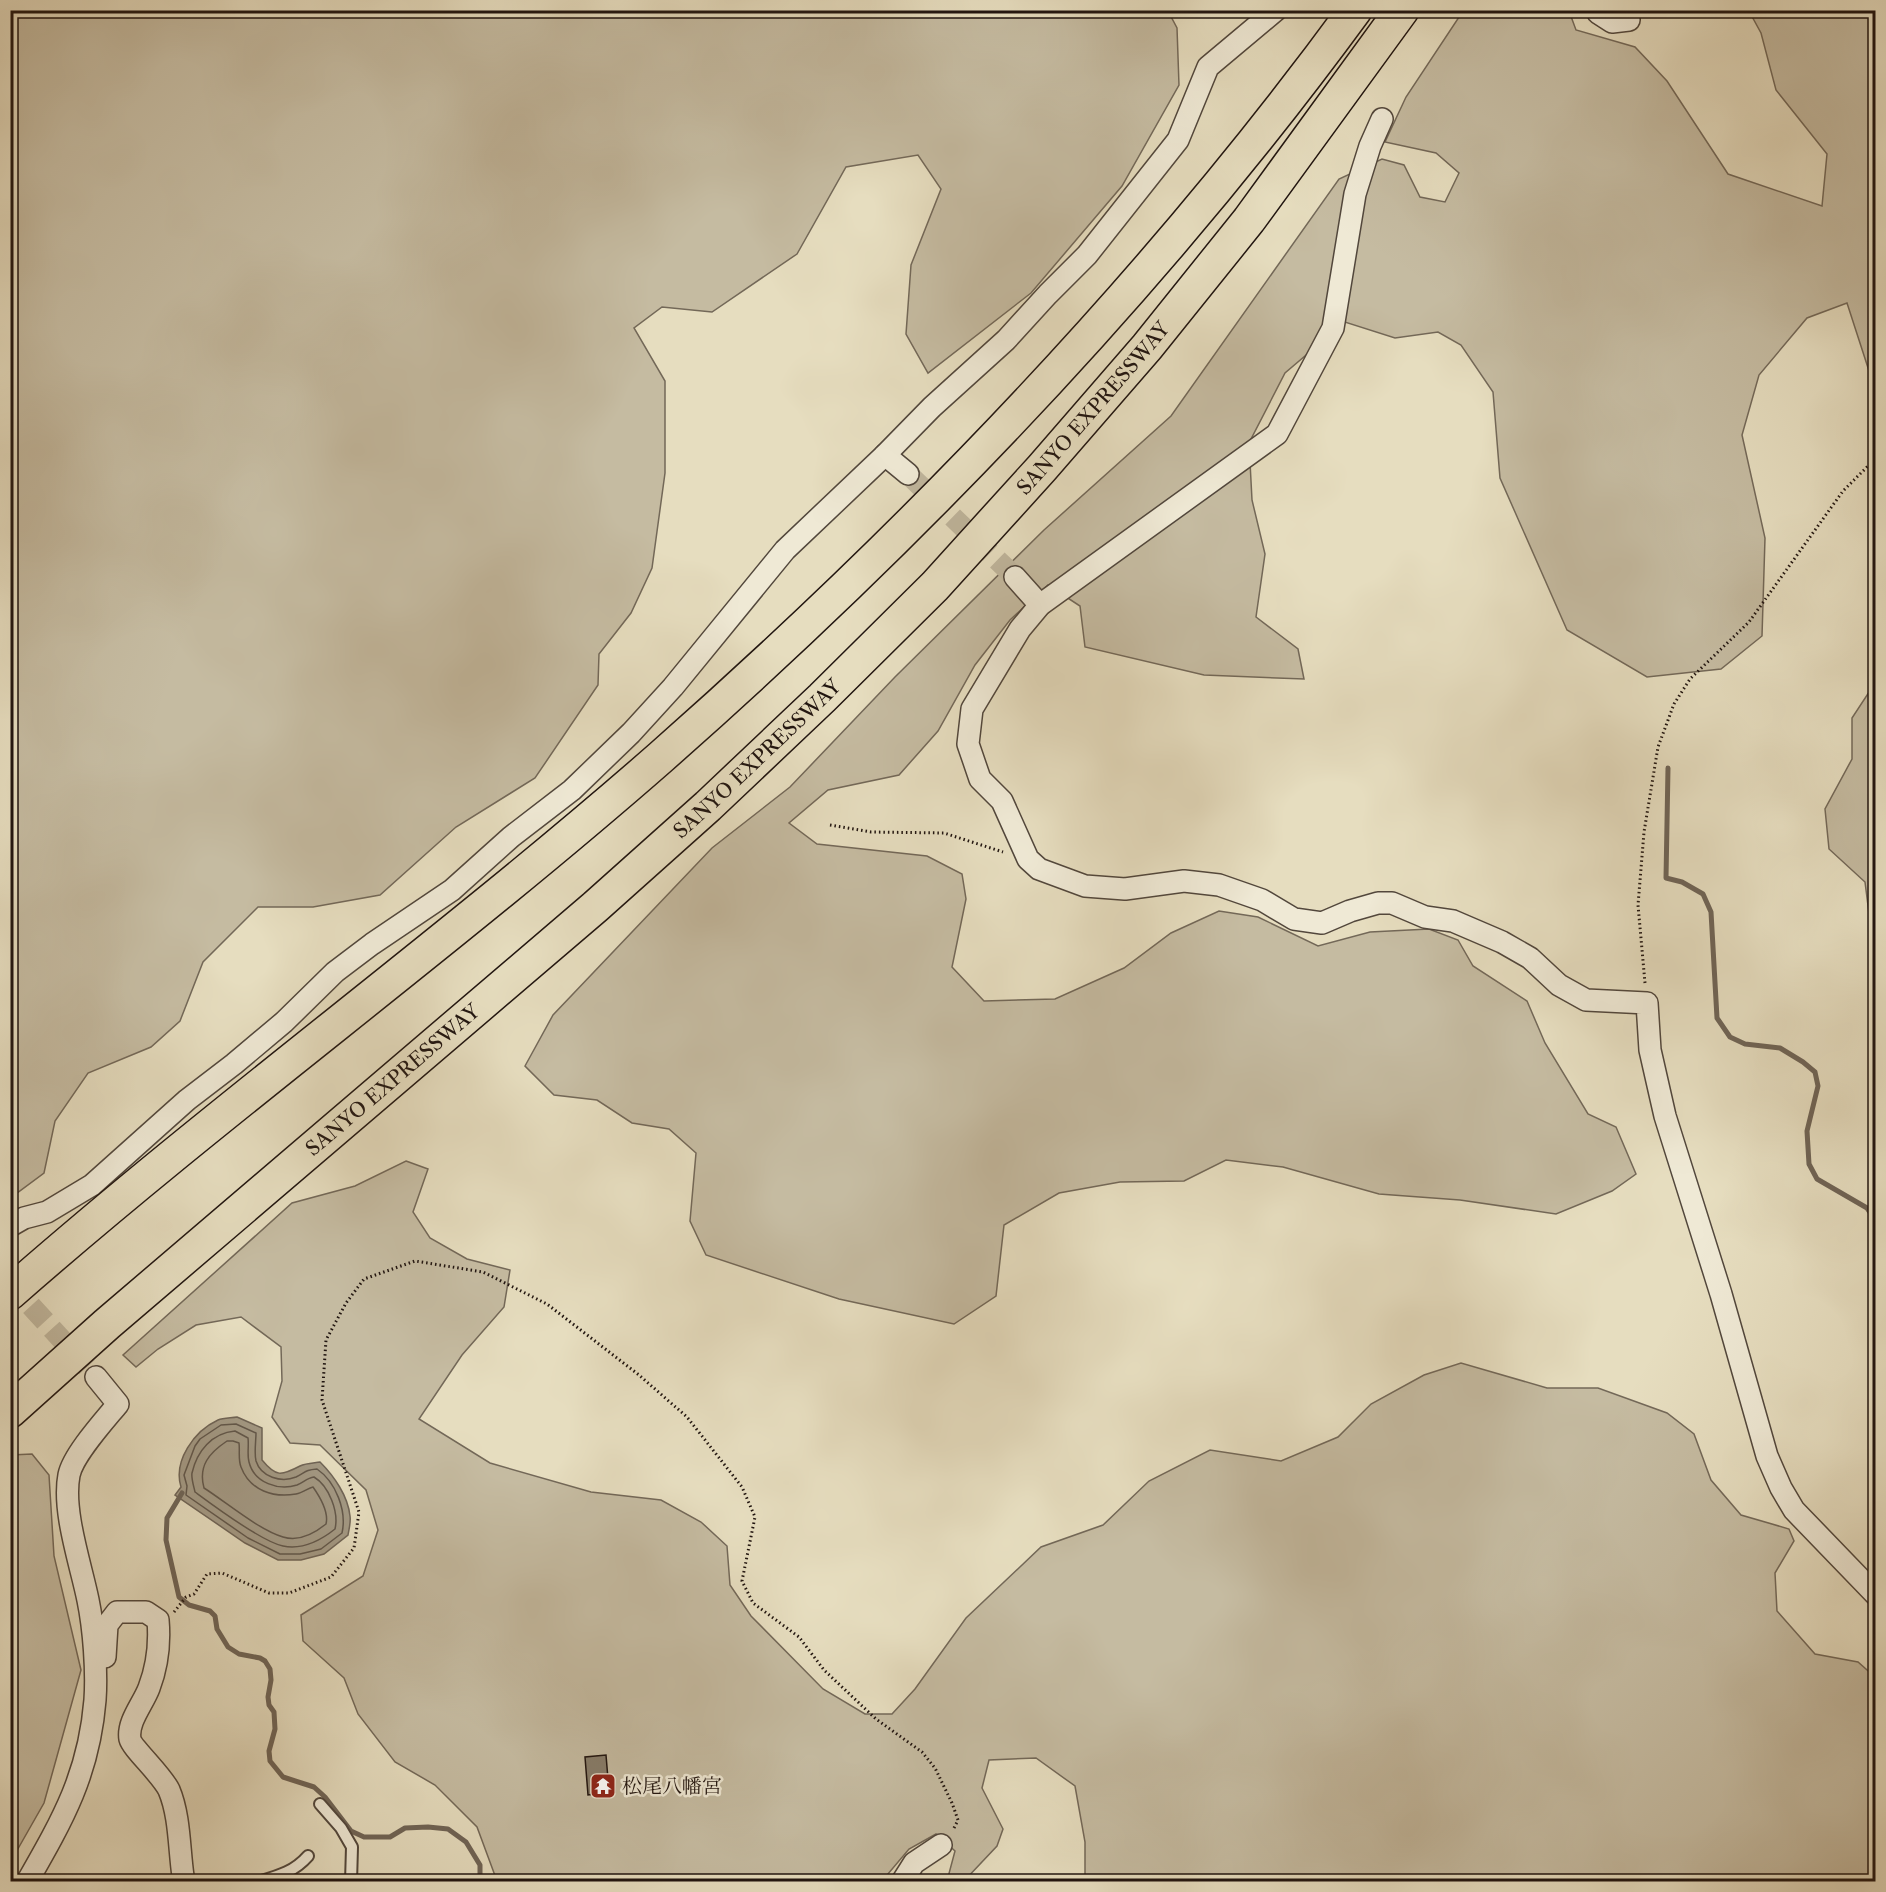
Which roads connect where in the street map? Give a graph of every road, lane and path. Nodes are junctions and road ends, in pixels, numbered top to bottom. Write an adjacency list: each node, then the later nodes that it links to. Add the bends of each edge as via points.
1 (1276, 10): 7 (street, via 1208,67 1178,140 1087,255 1006,340 932,406)
2 (1355, 10): 16 (highway, via 1212,194 1110,316 1000,435 791,640 539,859)
3 (1402, 10): 18 (highway, SANYO EXPRESSWAY, via 1249,220 1147,347 935,586 756,760 612,892)
4 (1597, 10): 5 (street, via 1612,22)
5 (1629, 20)
6 (1382, 119): 11 (street, via 1355,194 1333,328 1277,434)
7 (885, 455): 9 (street); 15 (street, via 785,550 666,695 572,790 452,890 335,972 284,1022 187,1100 92,1185 47,1212)
8 (1875, 462): 14 (path, via 1843,491 1749,622 1690,679 1674,704 1658,747 1644,832 1638,905)
9 (908, 474)
10 (1015, 577): 11 (street)
11 (1040, 605): 13 (street, via 1020,629 972,709 968,744 980,779 1002,801)
12 (830, 825): 13 (path, via 871,831 944,833)
13 (1028, 859): 14 (street, via 1039,869 1085,886 1125,889 1184,881 1219,885 1262,900 1294,919 1322,923 1378,903 1392,903 1425,917 1454,921 1502,942 1586,1000)
14 (1647, 1003): 19 (street, via 1650,1050 1665,1116 1767,1456 1794,1510)
15 (10, 1226)
16 (10, 1293)
17 (96, 1377): 21 (street, via 118,1404 77,1457 69,1475 68,1508 89,1603)
18 (10, 1411)
19 (1875, 1595)
20 (177, 1606): 23 (path, via 194,1594 207,1574 222,1573 269,1593 289,1593 332,1577 354,1548 359,1512 322,1400 331,1331 364,1278 415,1261 483,1272 547,1305 687,1417 742,1487 755,1517 742,1581 753,1603 799,1637 833,1678 876,1719 922,1752 935,1768 958,1820)
21 (95, 1698): 25 (street, via 90,1745 77,1787); 26 (street, via 103,1679 107,1625 117,1612 146,1612 158,1620 160,1643 150,1686 130,1727 130,1742 159,1773 169,1791)
22 (320, 1804): 28 (lane, via 352,1847)
23 (941, 1845): 29 (street, via 914,1863)
24 (308, 1856): 27 (lane, via 287,1873)
25 (27, 1881)
26 (182, 1881)
27 (258, 1881)
28 (351, 1881)
29 (902, 1881)

